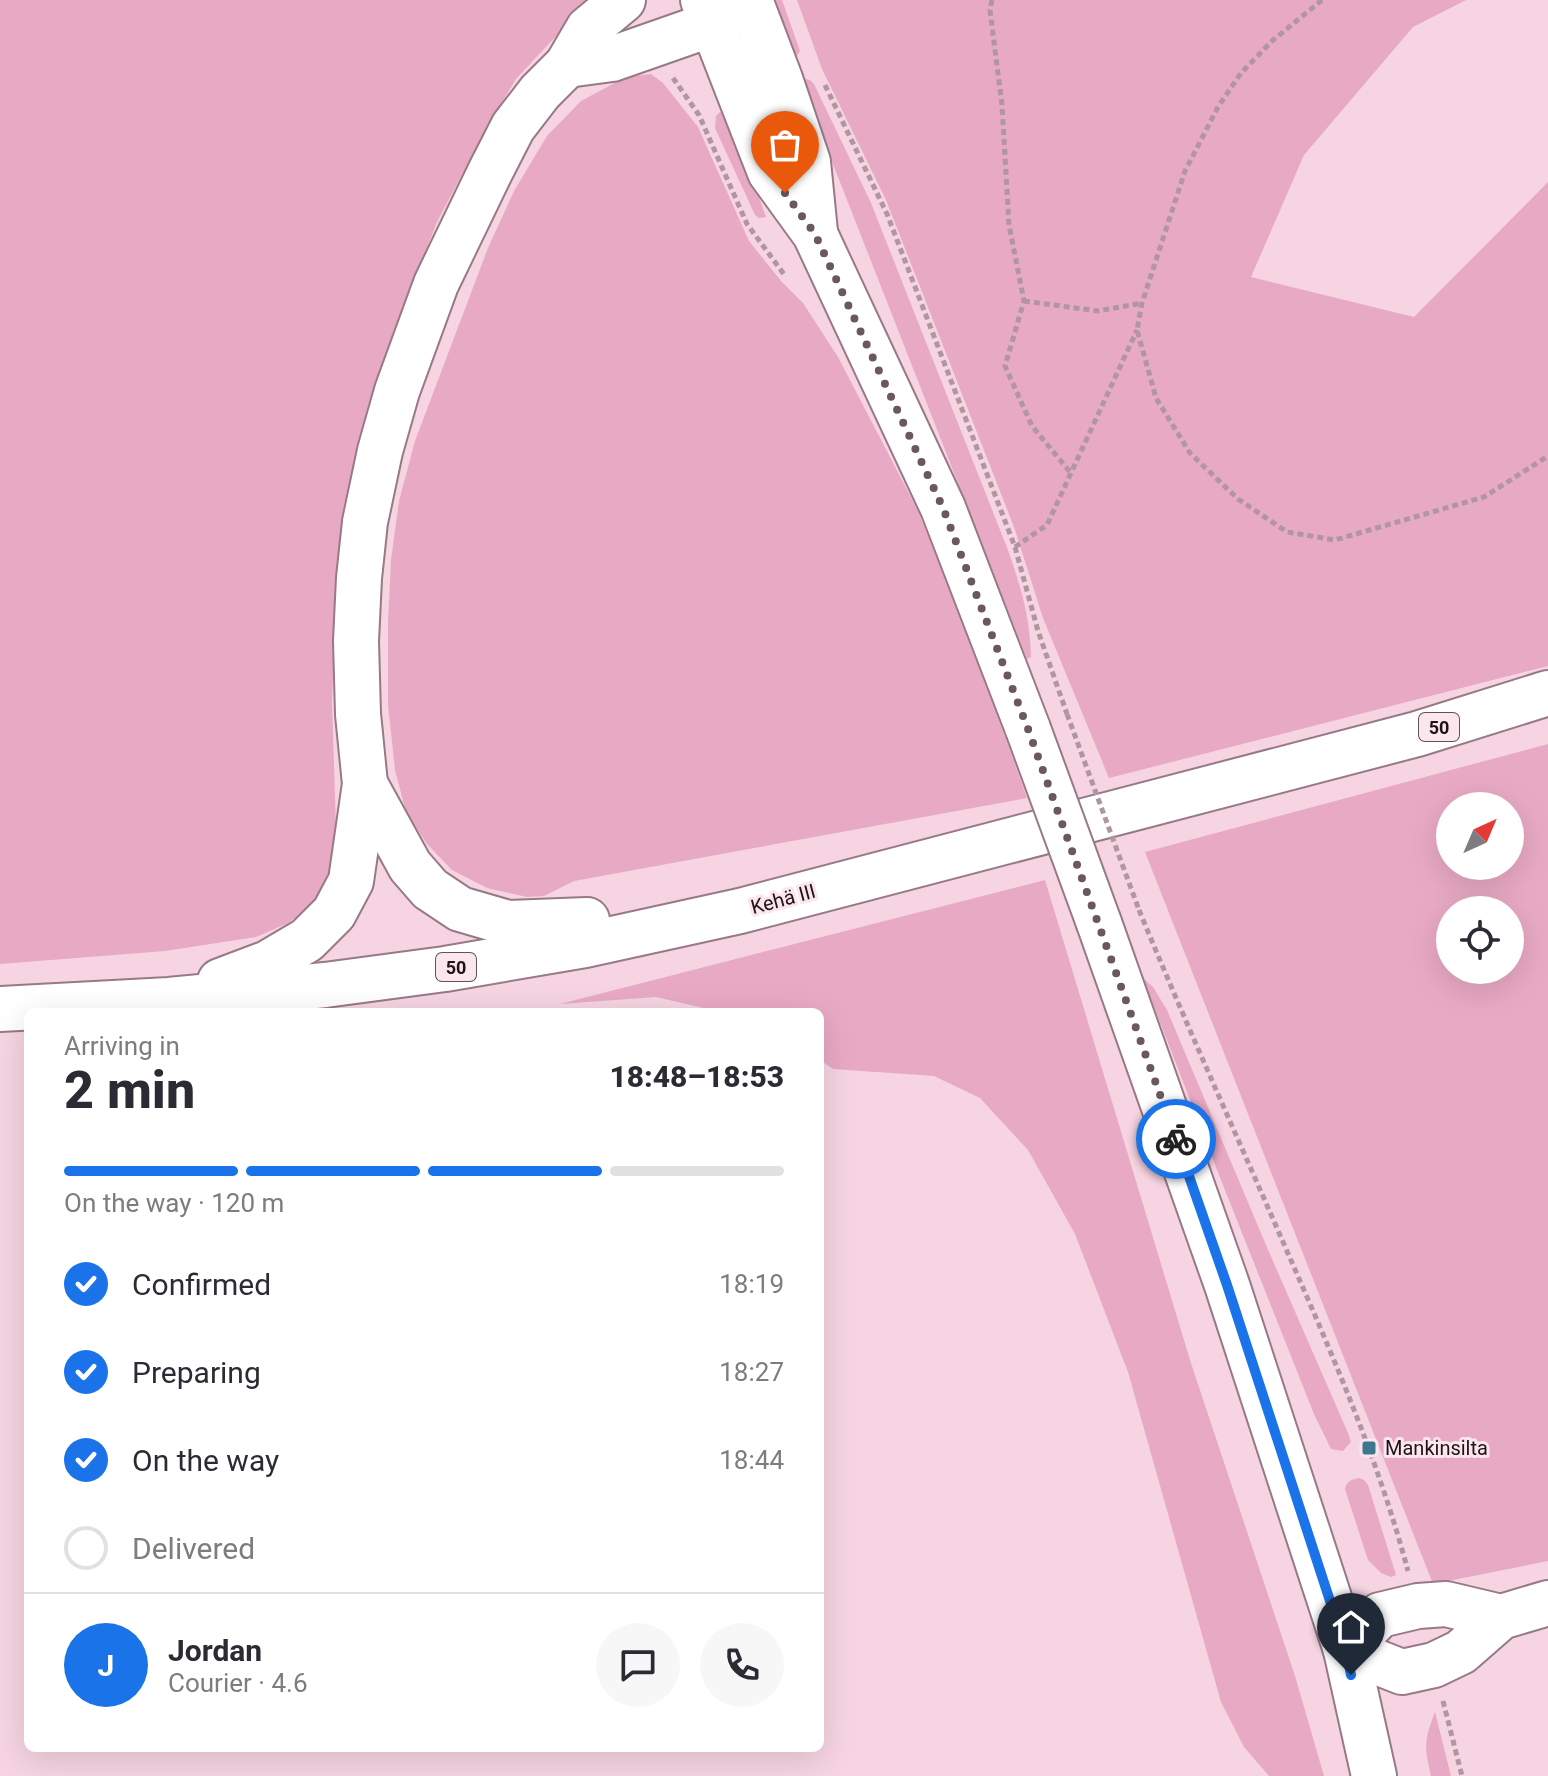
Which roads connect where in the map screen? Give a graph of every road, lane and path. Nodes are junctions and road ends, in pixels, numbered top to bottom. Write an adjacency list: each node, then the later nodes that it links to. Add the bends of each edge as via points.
1 (623, 0): 6 (main road, via 588,29)
2 (750, 0): 8 (main road, via 808,162)
3 (992, 0): 9 (path, via 1009,225)
4 (1322, 0): 10 (path, via 1272,41 1218,107 1185,171)
5 (715, 8): 6 (main road, via 612,59); 8 (main road, via 770,172)
6 (567, 65): 17 (main road, via 513,127 490,172 436,284 380,451 359,578 358,714)
7 (821, 76): 14 (path, via 887,214)
8 (815, 234): 16 (main road)
9 (1024, 301): 10 (path, via 1098,311); 13 (path, via 1005,366 1032,426)
10 (1142, 303): 11 (path)
11 (1137, 330): 12 (path, via 1156,398 1190,453 1238,499 1287,532 1335,540 1484,497); 13 (path)
12 (1548, 456)
13 (1070, 472): 14 (path, via 1047,525)
14 (1015, 547): 16 (path, via 1038,631)
15 (1548, 693): 18 (main road, Kehä III / 50, via 1417,734)
16 (1047, 721): 19 (main road, bridge); 19 (path, bridge)
17 (365, 784): 18 (main road, via 410,866 430,889 460,909 508,923); 20 (main road, via 351,881 334,913 307,940 268,963)
18 (740, 911): 20 (main road, Kehä III / 50, via 445,969)
19 (1119, 917): 22 (path, via 1166,976 1337,1365); 25 (main road, via 1227,1285)
20 (169, 1000): 21 (main road, Kehä III / 50)
21 (0, 1009)
22 (1408, 1572)
23 (1548, 1603): 24 (main road)
24 (1501, 1617): 25 (main road, via 1446,1604 1418,1606 1380,1615); 25 (main road, via 1461,1652 1402,1672)
25 (1346, 1650): 27 (main road)
26 (1441, 1693): 28 (path)
27 (1374, 1776)
28 (1462, 1776)

